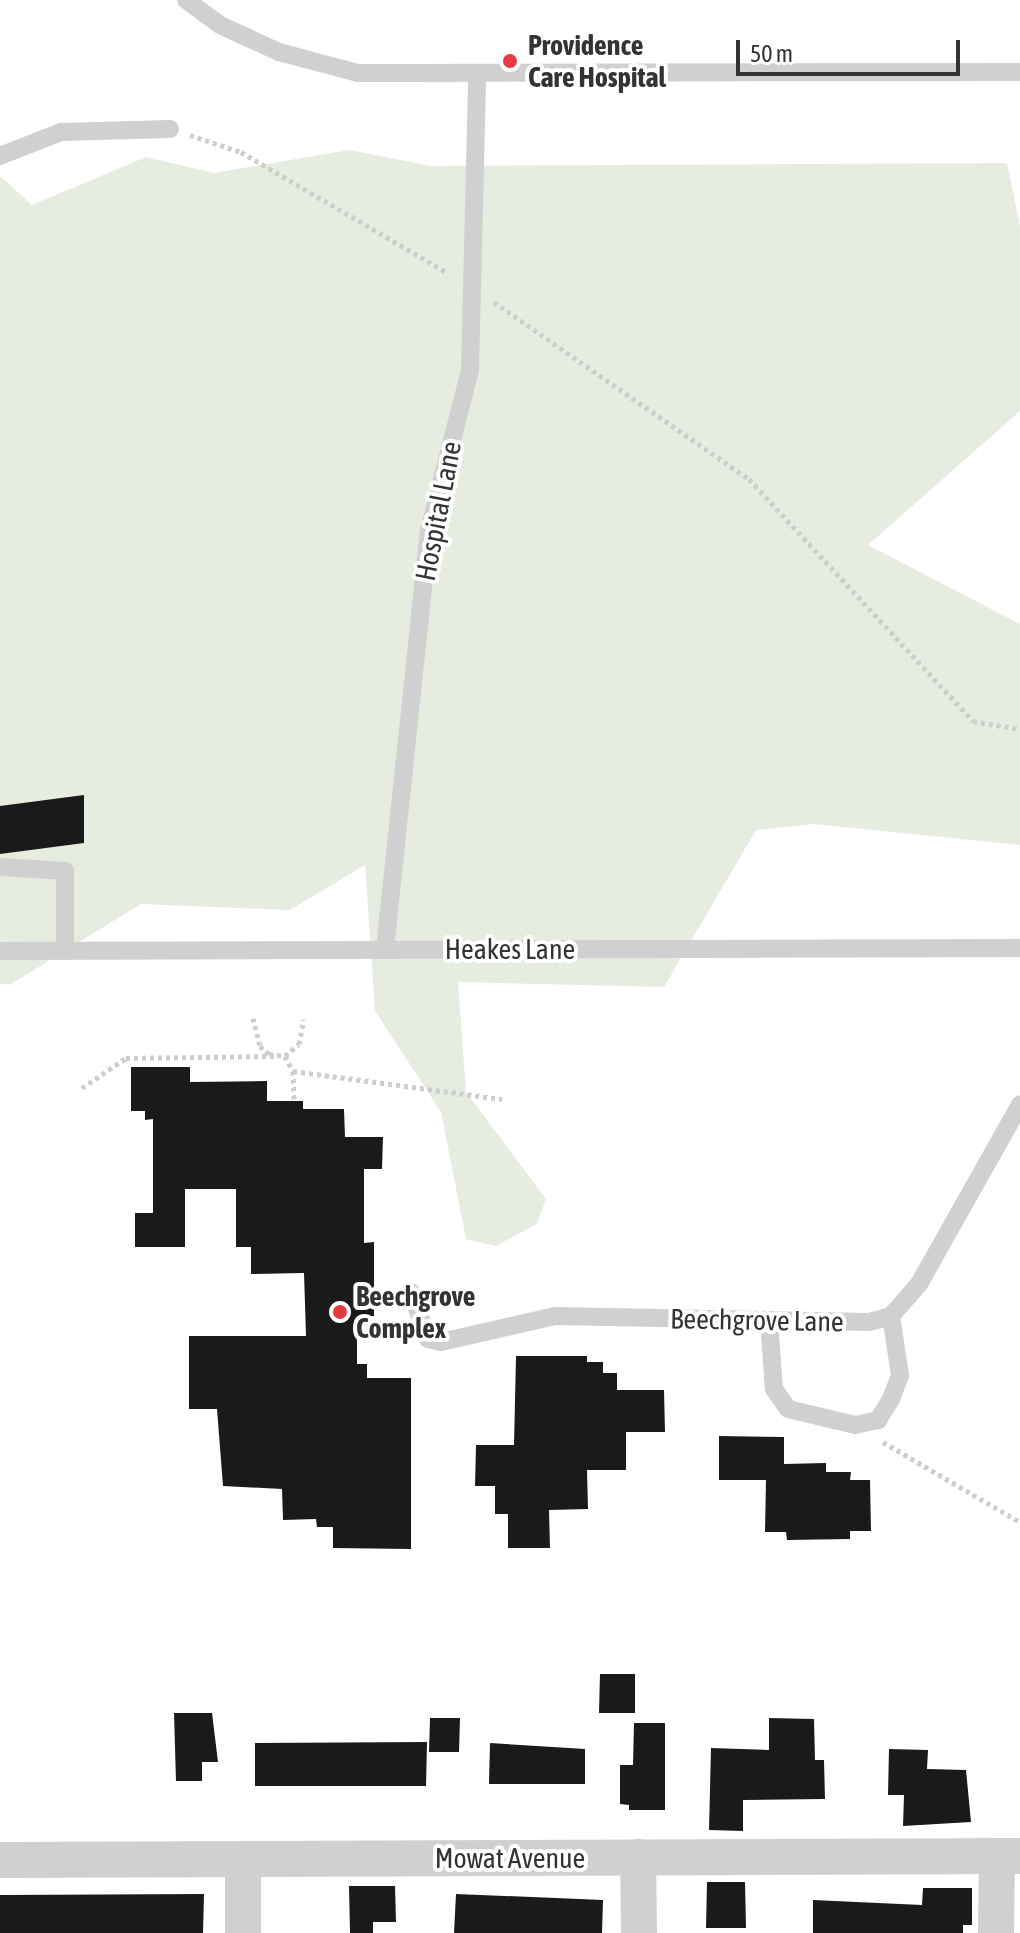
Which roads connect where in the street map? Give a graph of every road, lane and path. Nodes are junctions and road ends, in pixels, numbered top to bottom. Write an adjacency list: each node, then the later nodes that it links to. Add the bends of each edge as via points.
1 (186, 0): 3 (lane, via 220,25 279,52 358,73)
2 (1020, 72): 3 (lane)
3 (477, 74): 6 (lane, Hospital Lane)
4 (170, 129): 5 (lane, via 61,132); 6 (path, via 241,152)
5 (0, 156)
6 (474, 288): 7 (path, via 749,479 973,721); 10 (lane, Hospital Lane, via 470,370 429,531)
7 (1020, 729)
8 (0, 867): 12 (lane, via 65,871)
9 (1020, 948): 10 (lane, Heakes Lane)
10 (385, 949): 12 (lane, Heakes Lane)
11 (0, 951): 12 (lane, Heakes Lane)
12 (65, 951)
13 (253, 1018): 15 (path, via 260,1046)
14 (304, 1019): 16 (path, via 299,1044)
15 (276, 1056): 16 (path); 18 (path, via 126,1058)
16 (285, 1056): 17 (path)
17 (293, 1071): 19 (path); 20 (path)
18 (82, 1088)
19 (502, 1099)
20 (294, 1101)
21 (1020, 1105): 23 (lane, via 919,1284)
22 (411, 1292): 24 (lane, Beechgrove Lane, via 428,1339 441,1342 555,1316)
23 (891, 1316): 24 (lane, Beechgrove Lane, via 869,1322); 24 (lane, via 899,1363 896,1387 878,1420 855,1425 788,1409 774,1389)
24 (769, 1320)
25 (880, 1440): 26 (path)
26 (1020, 1522)
27 (1008, 1856): 28 (street, Mowat Avenue); 33 (street)
28 (638, 1857): 30 (street, Mowat Avenue); 32 (street)
29 (0, 1860): 30 (street, Mowat Avenue)
30 (243, 1860): 31 (street)
31 (243, 1933)
32 (639, 1933)
33 (996, 1933)

